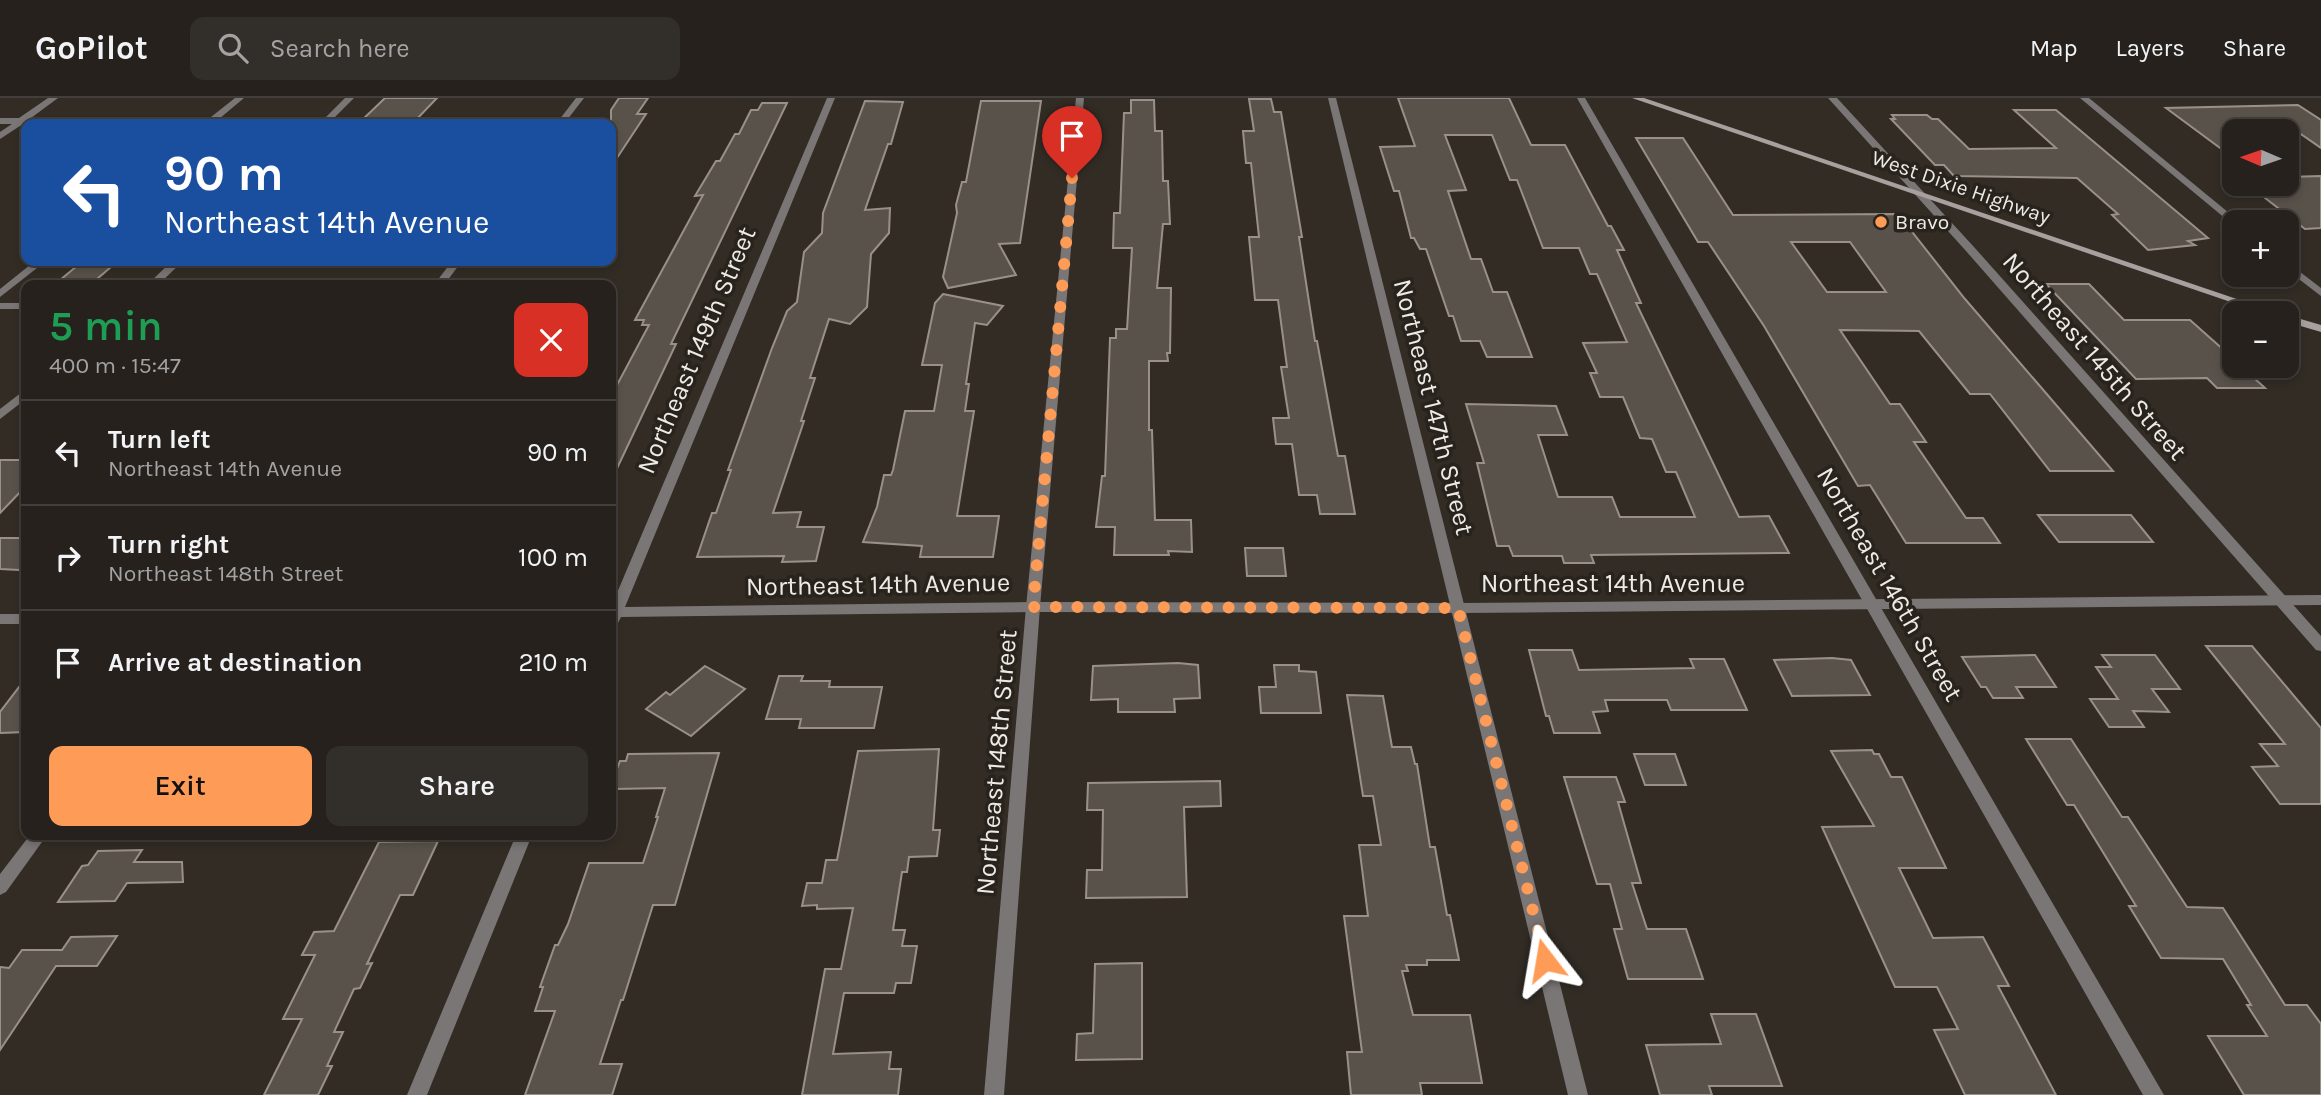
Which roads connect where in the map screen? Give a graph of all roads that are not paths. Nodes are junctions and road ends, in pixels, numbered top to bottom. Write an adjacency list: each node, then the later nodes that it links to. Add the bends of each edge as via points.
1 (54, 98): 12 (street)
2 (240, 98): 13 (street)
3 (350, 98): 14 (street)
4 (580, 98): 15 (street)
5 (831, 98): 38 (street, Northeast 149th Street)
6 (1080, 98): 39 (street, Northeast 148th Street)
7 (1332, 98): 40 (street, Northeast 147th Street)
8 (1581, 98): 37 (street, Northeast 146th Street)
9 (1636, 98): 20 (main road, West Dixie Highway)
10 (1832, 98): 20 (street, Northeast 145th Street)
11 (2084, 98): 21 (street)
12 (25, 119)
13 (215, 119)
14 (328, 119)
15 (564, 119)
16 (0, 121): 17 (street)
17 (21, 121)
18 (21, 122): 19 (street)
19 (0, 136)
20 (1918, 193): 28 (main road, West Dixie Highway); 36 (street, Northeast 145th Street)
21 (2222, 211)
22 (34, 266): 27 (street)
23 (173, 266): 25 (street)
24 (2299, 275): 26 (street)
25 (157, 280)
26 (2321, 293)
27 (0, 294)
28 (2238, 301)
29 (0, 306): 30 (street)
30 (21, 306)
31 (2299, 322): 32 (main road)
32 (2321, 329)
33 (21, 397): 34 (street)
34 (0, 415)
35 (2321, 600): 36 (street, Northeast 14th Avenue)
36 (2281, 601): 37 (street, Northeast 14th Avenue); 44 (street, Northeast 145th Street)
37 (1874, 606): 40 (street, Northeast 14th Avenue); 51 (street, Northeast 146th Street)
38 (616, 607)
39 (1033, 607): 40 (street, Northeast 14th Avenue); 41 (street, Northeast 14th Avenue); 49 (street, Northeast 148th Street)
40 (1458, 608): 50 (street, Northeast 147th Street)
41 (616, 616)
42 (0, 619): 43 (street)
43 (21, 619)
44 (2321, 646)
45 (35, 840): 47 (street)
46 (522, 840): 48 (street)
47 (0, 887)
48 (417, 1095)
49 (994, 1095)
50 (1578, 1095)
51 (2154, 1095)

